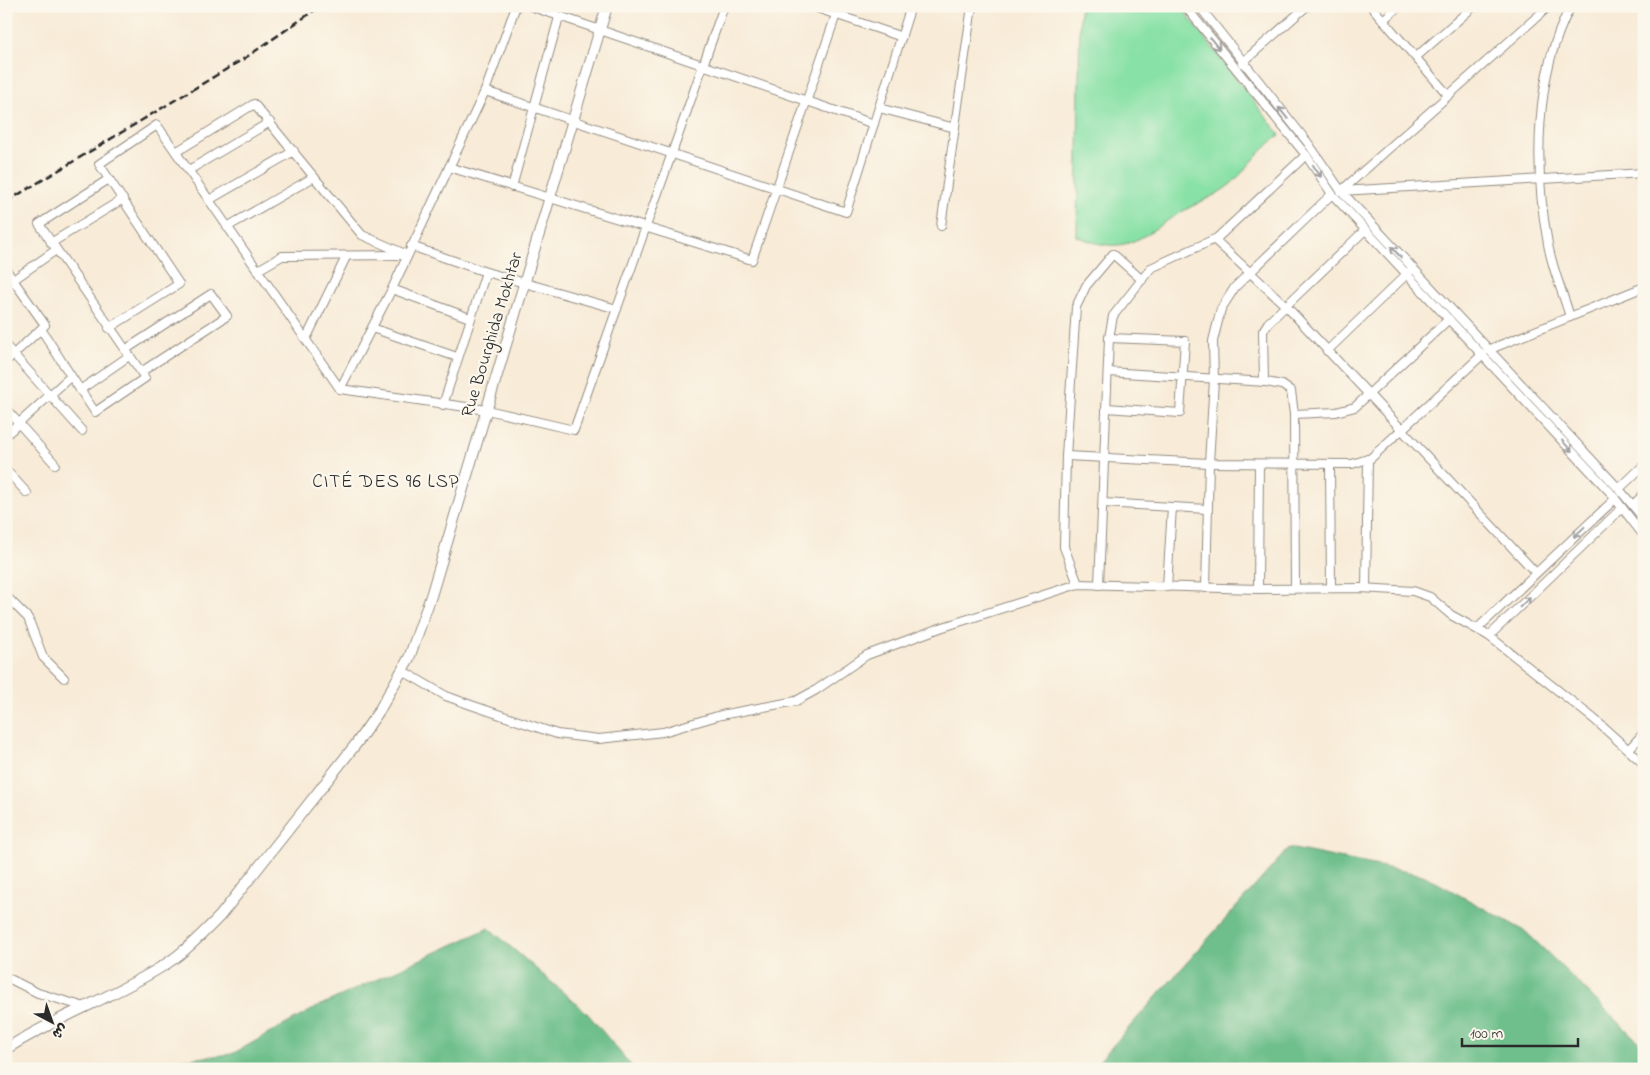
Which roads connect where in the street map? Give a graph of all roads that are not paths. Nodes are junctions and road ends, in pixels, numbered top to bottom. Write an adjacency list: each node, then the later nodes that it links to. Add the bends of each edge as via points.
1 (516, 6): 25 (street)
2 (530, 6): 18 (street)
3 (607, 6): 20 (main road, Rue Bourghida Mokhtar)
4 (724, 6): 24 (street)
5 (811, 6): 17 (street)
6 (839, 6): 17 (street)
7 (911, 6): 21 (street)
8 (972, 6): 33 (street)
9 (1185, 6): 37 (street, one-way to 37)
10 (1199, 6): 23 (street)
11 (1307, 6): 23 (street)
12 (1371, 6): 19 (street)
13 (1399, 6): 19 (street)
14 (1474, 6): 22 (street)
15 (1549, 6): 26 (street)
16 (1571, 6): 43 (street, via 1550,63 1540,119)
17 (836, 15): 21 (street); 27 (street)
18 (560, 17): 20 (street); 28 (street)
19 (1383, 20): 22 (street)
20 (600, 32): 24 (street); 30 (main road, Rue Bourghida Mokhtar)
21 (902, 37): 29 (street)
22 (1416, 57): 26 (street)
23 (1242, 63): 46 (street, one-way to 23, via 1308,143)
24 (703, 67): 27 (street); 36 (street)
25 (485, 91): 28 (street); 38 (street)
26 (1448, 95): 46 (street)
27 (807, 102): 32 (street); 45 (street)
28 (534, 108): 30 (street); 44 (street)
29 (879, 108): 32 (street); 33 (street)
30 (572, 121): 36 (street); 49 (main road, Rue Bourghida Mokhtar)
31 (270, 122): 34 (street); 35 (street, via 254,104); 39 (street)
32 (874, 124): 45 (street, via 846,212)
33 (955, 128): 51 (street)
34 (294, 151): 41 (street); 50 (street)
35 (176, 152): 39 (street); 42 (street, via 157,125 99,164)
36 (672, 154): 45 (street); 53 (street)
37 (1306, 155): 47 (street, one-way to 47); 55 (street)
38 (449, 167): 44 (street); 56 (street)
39 (188, 170): 50 (street)
40 (1644, 173): 43 (street)
41 (314, 177): 52 (street); 58 (street, via 362,235)
42 (109, 179): 48 (street); 57 (street, via 39,224)
43 (1540, 179): 46 (street); 73 (street, via 1548,245)
44 (512, 187): 49 (street)
45 (777, 189): 53 (street, via 752,260)
46 (1342, 192): 64 (street, one-way to 46)
47 (1332, 194): 54 (street); 63 (street)
48 (123, 199): 57 (street); 76 (street, via 179,284)
49 (550, 199): 53 (street); 67 (main road, Rue Bourghida Mokhtar)
50 (209, 200): 52 (street)
51 (941, 226)
52 (227, 227): 61 (street)
53 (646, 228): 72 (street)
54 (1365, 230): 64 (street); 71 (street)
55 (1215, 240): 63 (street); 66 (street, via 1152,268)
56 (411, 246): 58 (street); 62 (street)
57 (54, 247): 65 (street); 76 (street)
58 (407, 255): 59 (street); 70 (street)
59 (346, 256): 61 (street, via 282,256); 80 (street)
60 (6, 270): 65 (street)
61 (258, 270): 80 (street)
62 (486, 272): 67 (street); 74 (street)
63 (1249, 272): 71 (street); 92 (street, via 1221,309 1213,341)
64 (1410, 272): 75 (street); 82 (street); 83 (street)
65 (13, 280): 68 (street); 78 (street, via 45,325)
66 (1142, 280): 79 (street, via 1113,316); 107 (street, via 1113,254 1086,286 1076,308)
67 (526, 284): 72 (street); 101 (main road, Rue Bourghida Mokhtar)
68 (6, 285)
69 (1644, 287): 73 (street)
70 (392, 289): 74 (street); 77 (street)
71 (1286, 306): 82 (street); 93 (street, via 1263,331)
72 (617, 309): 101 (street, via 574,430)
73 (1570, 317): 83 (street)
74 (470, 318): 86 (street)
75 (1449, 319): 83 (street); 97 (street)
76 (109, 328): 84 (street)
77 (372, 328): 86 (street); 94 (street)
78 (41, 329): 85 (street); 90 (street)
79 (1109, 338): 89 (street); 91 (street, via 1185,341)
80 (306, 339): 94 (street)
81 (6, 346): 85 (street)
82 (1327, 351): 97 (street)
83 (1486, 352): 104 (street); 117 (street); 120 (street, one-way to 120)
84 (127, 353): 88 (street); 88 (street, via 211,294 227,316); 95 (street)
85 (14, 354): 87 (street); 96 (street)
86 (458, 357): 98 (street)
87 (6, 361)
88 (141, 372): 95 (street, via 145,378 95,412)
89 (1108, 372): 91 (street); 99 (street)
90 (70, 376): 95 (street); 96 (street)
91 (1182, 378): 92 (street); 99 (street, via 1180,413)
92 (1214, 380): 93 (street); 110 (street)
93 (1264, 382): 102 (street, via 1282,385 1291,391)
94 (340, 389): 98 (street)
95 (80, 390)
96 (51, 394): 103 (street); 105 (street)
97 (1368, 395): 102 (street, via 1350,410); 104 (street)
98 (443, 405): 101 (street)
99 (1106, 408): 108 (street)
100 (6, 409): 103 (street)
101 (487, 410): 140 (main road, Rue Bourghida Mokhtar, via 423,620)
102 (1294, 414): 113 (street)
103 (19, 423): 106 (street); 111 (street)
104 (1402, 429): 109 (street); 128 (street)
105 (82, 431)
106 (6, 435)
107 (1066, 456): 108 (street); 129 (street, via 1064,547)
108 (1104, 456): 110 (street); 121 (street)
109 (1368, 459): 114 (street, via 1352,464); 135 (street)
110 (1209, 463): 112 (street); 125 (street)
111 (55, 464)
112 (1259, 464): 113 (street); 136 (street)
113 (1294, 464): 114 (street); 133 (street)
114 (1330, 464): 134 (street)
115 (1644, 465): 117 (street)
116 (6, 470): 118 (street)
117 (1619, 489): 122 (street)
118 (27, 493)
119 (1644, 494): 122 (street)
120 (1615, 499): 124 (street); 128 (street, one-way to 128)
121 (1103, 503): 123 (street); 130 (street)
122 (1633, 505): 126 (street)
123 (1172, 507): 125 (street); 131 (street)
124 (1622, 508): 127 (street); 139 (street, one-way to 124)
125 (1207, 509): 132 (street)
126 (1644, 519)
127 (1644, 536)
128 (1536, 573): 138 (street)
129 (1078, 584): 130 (street); 140 (street, via 867,655 796,701 721,715 663,732 600,739 557,734 446,696)
130 (1099, 585): 131 (street)
131 (1167, 587): 132 (street)
132 (1206, 588): 136 (street)
133 (1295, 588): 134 (street); 136 (street)
134 (1330, 588): 135 (street)
135 (1366, 588): 138 (street, via 1423,594 1452,615)
136 (1258, 589)
137 (6, 596): 141 (street, via 28,618 43,658)
138 (1478, 628): 139 (street)
139 (1489, 636): 143 (street)
140 (403, 671): 146 (main road, Rue Bourghida Mokhtar, via 356,744 220,916 166,964)
141 (64, 678)
142 (1644, 734): 143 (street)
143 (1629, 749): 144 (street)
144 (1644, 764)
145 (6, 976): 146 (street, via 38,993)
146 (86, 1008): 147 (main road, Rue Bourghida Mokhtar)
147 (6, 1049)

